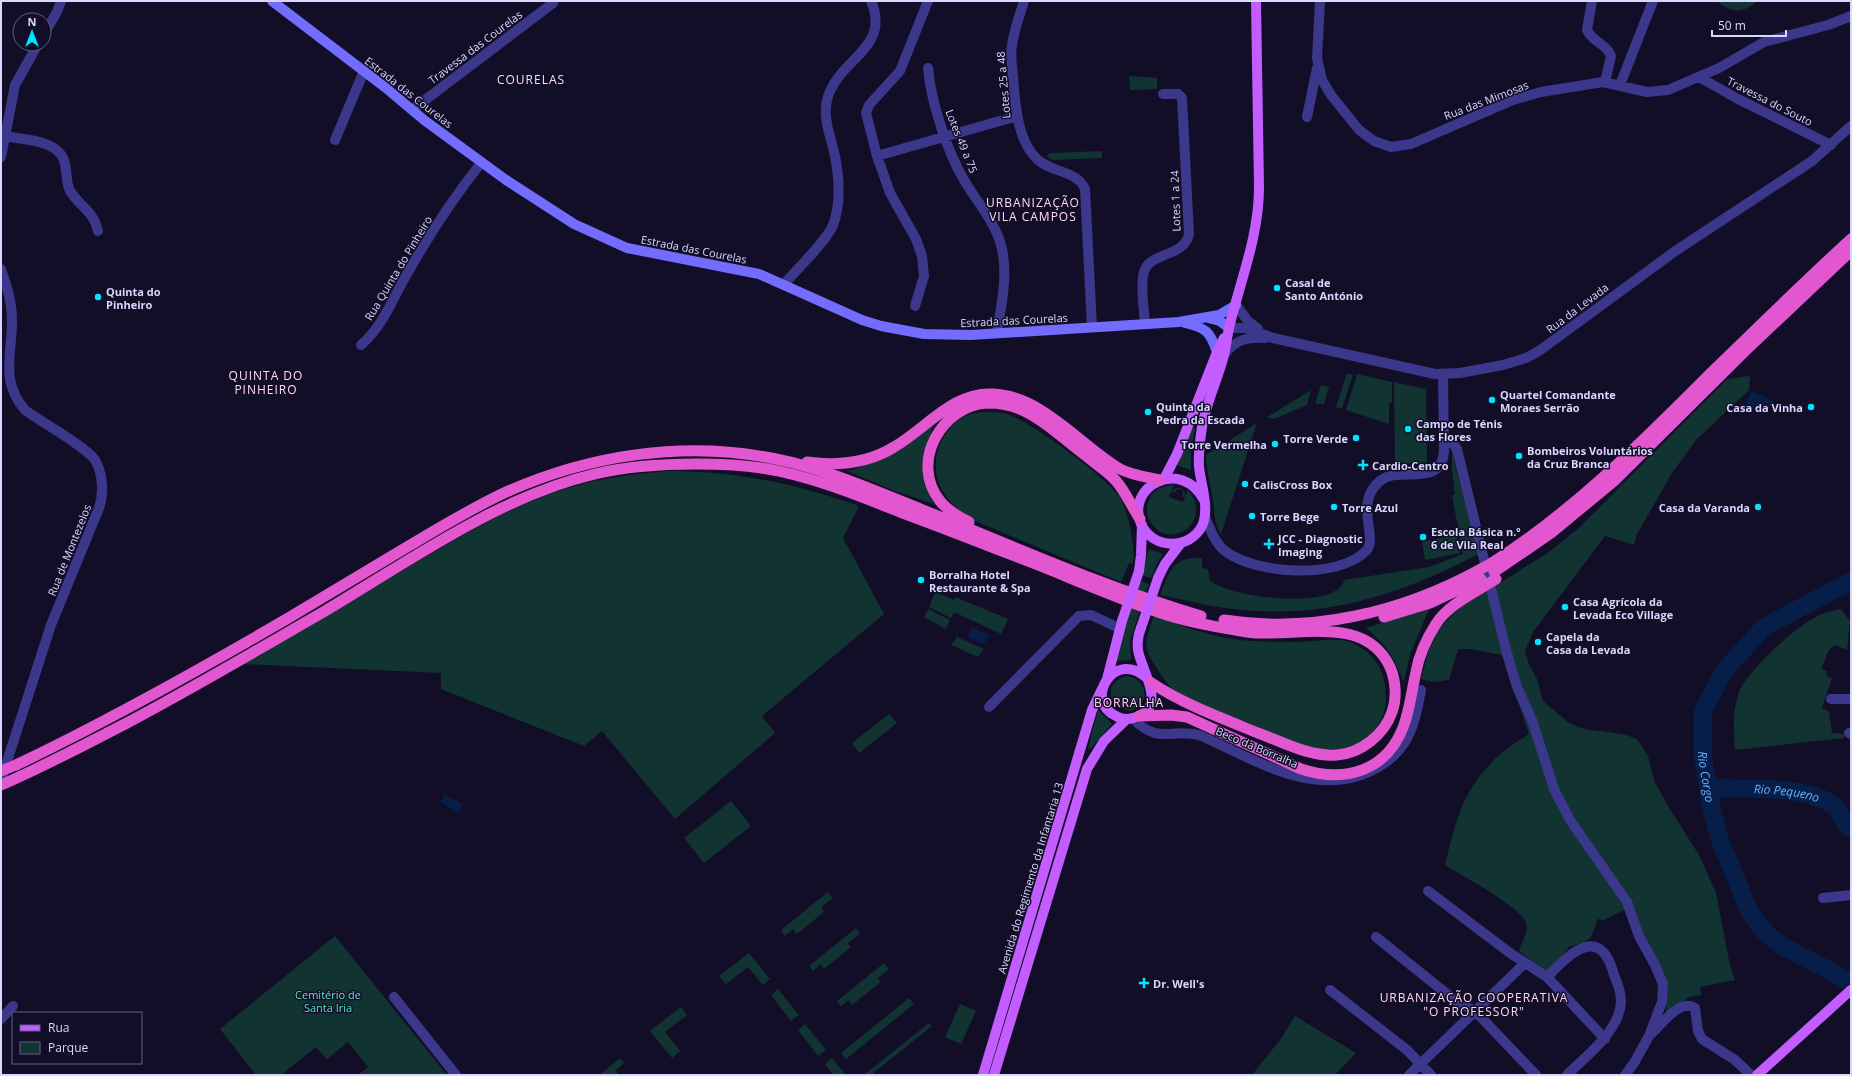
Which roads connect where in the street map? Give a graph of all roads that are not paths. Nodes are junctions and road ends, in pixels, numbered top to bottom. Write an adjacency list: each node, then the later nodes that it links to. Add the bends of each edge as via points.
1 (60, 1): 12 (street)
2 (272, 1): 16 (main road, Estrada das Courelas)
3 (871, 1): 36 (street, via 876,21 872,39 834,82 826,102 826,121 837,172 837,201 833,224 827,235)
4 (928, 1): 29 (street, via 900,71 867,108 867,120)
5 (1024, 1): 22 (street, Lotes 25 a 48, via 1011,50)
6 (1256, 1): 37 (main road, via 1259,204 1253,246)
7 (1320, 1): 14 (street, Rua das Mimosas)
8 (1592, 1): 18 (street, via 1587,32 1608,50 1611,56)
9 (1653, 1): 19 (street)
10 (553, 4): 21 (street, Travessa das Courelas)
11 (1851, 16): 17 (street, Rua das Mimosas, via 1828,25 1764,42)
12 (52, 20)
13 (34, 52): 25 (street, via 15,85)
14 (1318, 64): 18 (street, Rua das Mimosas, via 1326,88 1352,122 1370,139 1391,147 1416,142 1518,98); 23 (street)
15 (928, 68): 26 (street, Lotes 49 a 75, via 930,91)
16 (364, 71): 21 (main road, Estrada das Courelas); 27 (street)
17 (1699, 77): 19 (street, Rua das Mimosas, via 1660,91 1642,91); 28 (street, Travessa do Souto)
18 (1605, 82): 19 (street, Rua das Mimosas)
19 (1620, 85)
20 (1163, 94): 41 (street, Lotes 1 a 24, via 1176,94 1182,98 1188,234 1181,248 1152,262 1144,270)
21 (412, 110): 31 (main road, Estrada das Courelas)
22 (1017, 116): 26 (street); 42 (street, Lotes 25 a 48, via 1033,155 1044,164 1076,178 1085,189)
23 (1308, 117)
24 (1851, 126): 28 (street, Rua da Levada)
25 (4, 136): 30 (street); 32 (street, via 49,145 60,152 65,162 69,189 92,214)
26 (945, 136): 29 (street); 44 (street, Lotes 49 a 75, via 962,175 991,220 1000,243 1005,273)
27 (335, 140)
28 (1831, 145): 48 (street, Rua da Levada, via 1812,161 1668,256 1535,354 1503,365)
29 (877, 156): 38 (street, via 890,193 916,239 922,256 924,276)
30 (1, 157)
31 (481, 163): 36 (main road, Estrada das Courelas, via 574,224 618,244 640,251 760,274); 46 (street, Rua Quinta do Pinheiro, via 415,259 380,325)
32 (98, 231)
33 (1851, 239): 56 (highway, via 1763,322 1639,446)
34 (1851, 251): 56 (highway, via 1629,466 1551,533 1533,553)
35 (1, 269): 69 (street, Rua de Montezelos, via 12,303 12,327 6,373 9,390 25,410 92,456 99,470 102,492 100,506 48,636)
36 (784, 284): 44 (main road, Estrada das Courelas, via 857,318 881,326 932,335)
37 (1236, 305): 39 (main road, Estrada das Courelas, via 1222,314); 43 (main road); 45 (street, via 1249,322)
38 (915, 306)
39 (1206, 318): 40 (main road, Estrada das Courelas); 43 (main road, via 1220,320)
40 (1179, 322): 41 (main road, Estrada das Courelas); 47 (main road, via 1205,330)
41 (1145, 324): 42 (main road, Estrada das Courelas)
42 (1092, 327): 44 (main road, Estrada das Courelas)
43 (1229, 328): 45 (street, via 1246,328); 47 (main road)
44 (997, 333)
45 (1273, 338): 47 (street, via 1242,340); 48 (street, Rua da Levada, via 1426,373)
46 (361, 345)
47 (1220, 353): 51 (main road, via 1177,454); 52 (main road, via 1201,432 1199,466)
48 (1443, 374): 49 (street)
49 (1444, 442): 53 (street, via 1443,460 1434,471 1387,477 1375,485 1366,510 1368,547 1361,555 1337,567 1283,571 1248,562 1222,548); 83 (street, via 1453,443 1457,449 1506,650 1554,789 1570,820 1627,902 1639,936 1662,980 1663,999)
50 (778, 459): 51 (highway, via 837,464 867,460 895,447 958,401 979,394 995,394 1012,397 1037,407 1123,470); 58 (highway, via 874,490); 68 (highway, bridge, via 754,454 698,451 638,454 584,464 521,486 447,524 178,680 74,737)
51 (1162, 480): 52 (main road, via 1179,479 1192,484); 54 (main road, via 1145,492 1139,509)
52 (1204, 500): 53 (main road)
53 (1205, 517): 55 (main road, via 1197,533)
54 (1141, 522): 55 (main road, via 1154,539 1167,544); 58 (highway, via 1114,478 1037,418 1012,406 987,403 964,409 942,425 930,449 930,482 940,502 952,512 969,522 1061,560); 60 (main road, bridge, via 1139,571)
55 (1181, 543): 61 (main road, bridge, via 1158,578 1141,628 1138,649)
56 (1494, 571): 57 (highway, bridge); 57 (highway, bridge)
57 (1480, 579): 58 (highway, via 1396,606 1350,617 1302,623 1252,623 1208,618 1161,605); 59 (highway, via 1456,592 1409,610 1349,624 1271,629); 67 (highway, via 1437,622 1418,661 1400,736 1389,751 1364,769 1343,775 1314,773 1187,717 1171,714)
58 (1119, 588)
59 (1199, 622): 61 (highway, via 1258,633 1333,632 1362,638 1382,655 1392,672 1395,693 1391,714 1380,732 1364,746 1348,753 1324,755 1298,748 1175,698); 70 (highway, via 1159,612 870,500 800,476 771,469 712,464 642,466 593,474 495,511 153,709)
60 (1121, 625): 62 (main road); 66 (street, via 1091,615 1079,616)
61 (1148, 680): 62 (main road, via 1141,673 1126,669 1112,674); 67 (main road, via 1152,690 1150,705)
62 (1105, 684): 67 (main road, via 1104,704 1108,710 1113,715); 87 (main road, Avenida do Regimento da Infantaria 13, via 1092,710)
63 (1421, 690): 67 (street, Beco da Borralha, via 1413,727 1401,748 1380,766 1356,777 1338,780 1311,780 1289,775 1199,735 1166,736 1151,733)
64 (1831, 699): 65 (street)
65 (1851, 699)
66 (989, 707)
67 (1133, 718): 88 (main road, Avenida do Regimento da Infantaria 13, via 1104,741 1087,769)
68 (1, 771)
69 (1, 780)
70 (1, 785)
71 (1428, 891): 75 (street)
72 (1851, 894): 73 (street)
73 (1823, 898)
74 (1376, 937): 81 (street, via 1457,1002)
75 (1525, 963): 76 (street); 81 (street)
76 (1547, 977): 84 (street); 84 (street, via 1574,952 1590,947 1604,952 1619,986 1622,1004)
77 (1330, 990): 85 (street, via 1407,1050)
78 (1851, 990): 95 (main road)
79 (394, 997): 86 (street)
80 (13, 1006): 82 (street)
81 (1475, 1011): 85 (street); 91 (street)
82 (1, 1019)
83 (1649, 1036): 93 (street); 94 (street, via 1681,1006 1695,1008 1698,1031 1702,1039 1735,1060)
84 (1605, 1039): 92 (street)
85 (1420, 1064): 89 (street); 90 (street)
86 (456, 1075)
87 (983, 1075)
88 (994, 1075)
89 (1410, 1075)
90 (1431, 1075)
91 (1536, 1075)
92 (1567, 1075)
93 (1625, 1075)
94 (1751, 1075)
95 (1757, 1075)

